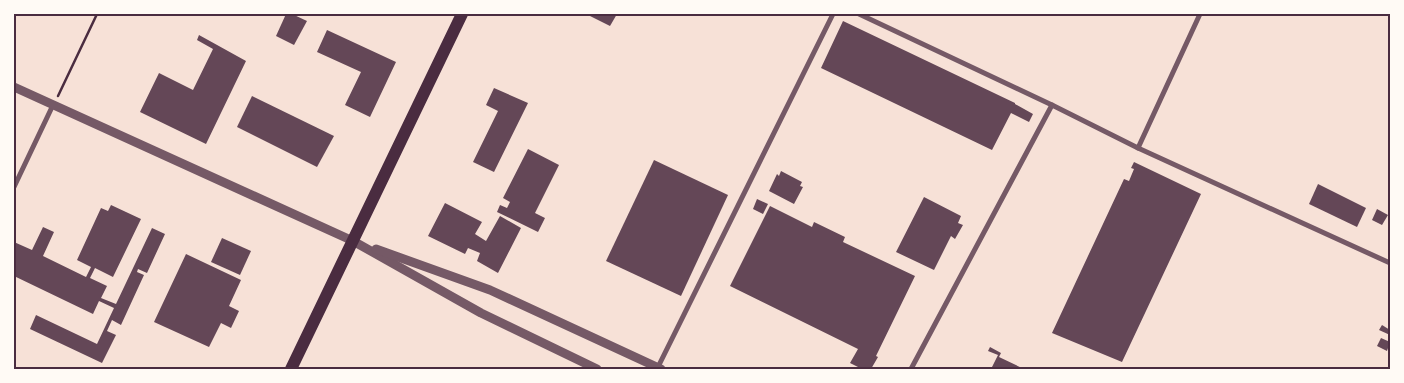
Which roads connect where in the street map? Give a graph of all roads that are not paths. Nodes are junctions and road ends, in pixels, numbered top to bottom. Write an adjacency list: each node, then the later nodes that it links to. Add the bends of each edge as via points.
1 (462, 14): 10 (main road)
2 (833, 14): 14 (street)
3 (860, 14): 7 (street)
4 (1200, 14): 8 (street)
5 (14, 87): 6 (street)
6 (54, 105): 9 (street); 10 (street)
7 (1052, 105): 8 (street); 15 (street)
8 (1138, 148): 11 (street)
9 (14, 187)
10 (352, 241): 12 (main road); 13 (street, via 481,313); 14 (street, via 490,290)
11 (1390, 263)
12 (291, 369)
13 (597, 369)
14 (659, 369)
15 (911, 369)

